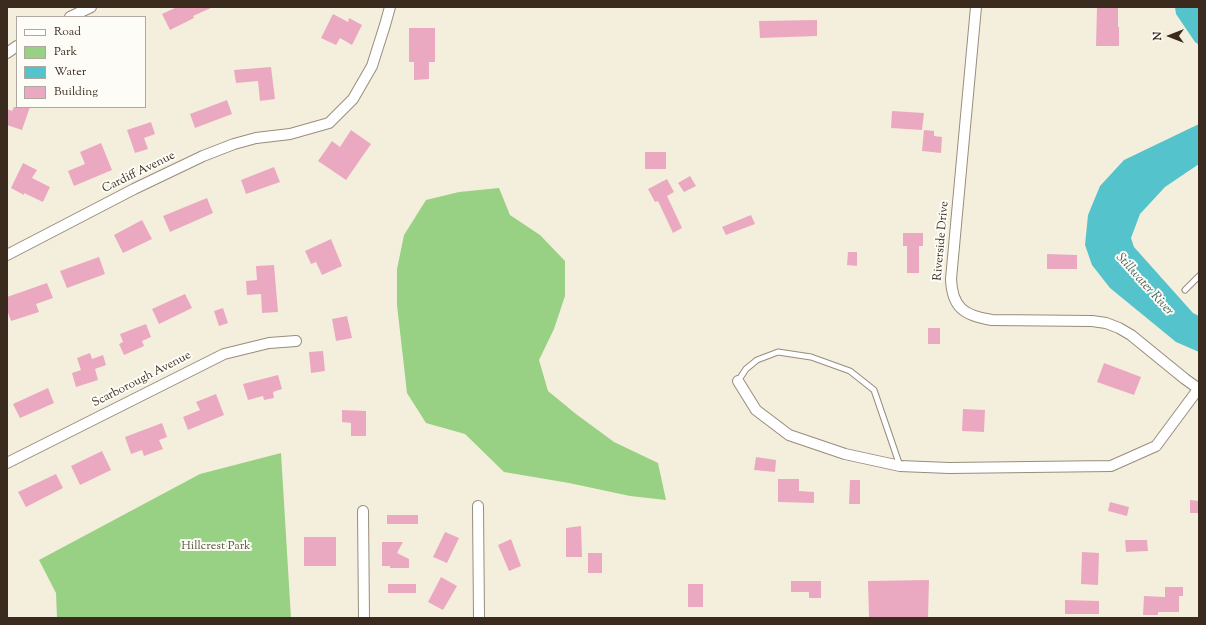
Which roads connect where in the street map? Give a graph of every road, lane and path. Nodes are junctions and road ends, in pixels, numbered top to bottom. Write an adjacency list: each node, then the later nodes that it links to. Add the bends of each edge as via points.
1 (91, 7): 4 (street)
2 (390, 7): 7 (street, Cardiff Avenue, via 372,66 353,99 330,123 290,134 256,138 203,156)
3 (976, 7): 12 (street, Riverside Drive, via 951,279 954,300 970,315 980,318 1106,323 1130,335)
4 (72, 16)
5 (16, 47): 6 (street)
6 (7, 53)
7 (7, 254)
8 (1199, 276): 9 (lane)
9 (1185, 290)
10 (296, 341): 13 (street, Scarborough Avenue, via 269,343 224,354)
11 (738, 382): 14 (street, via 756,410 790,435 845,454); 14 (lane, via 746,369 757,360 778,352 811,357 850,371 874,390)
12 (1199, 388): 14 (street, via 1156,446 1111,466)
13 (7, 463)
14 (900, 466)
15 (478, 506): 18 (street)
16 (363, 511): 17 (street)
17 (364, 618)
18 (479, 618)

